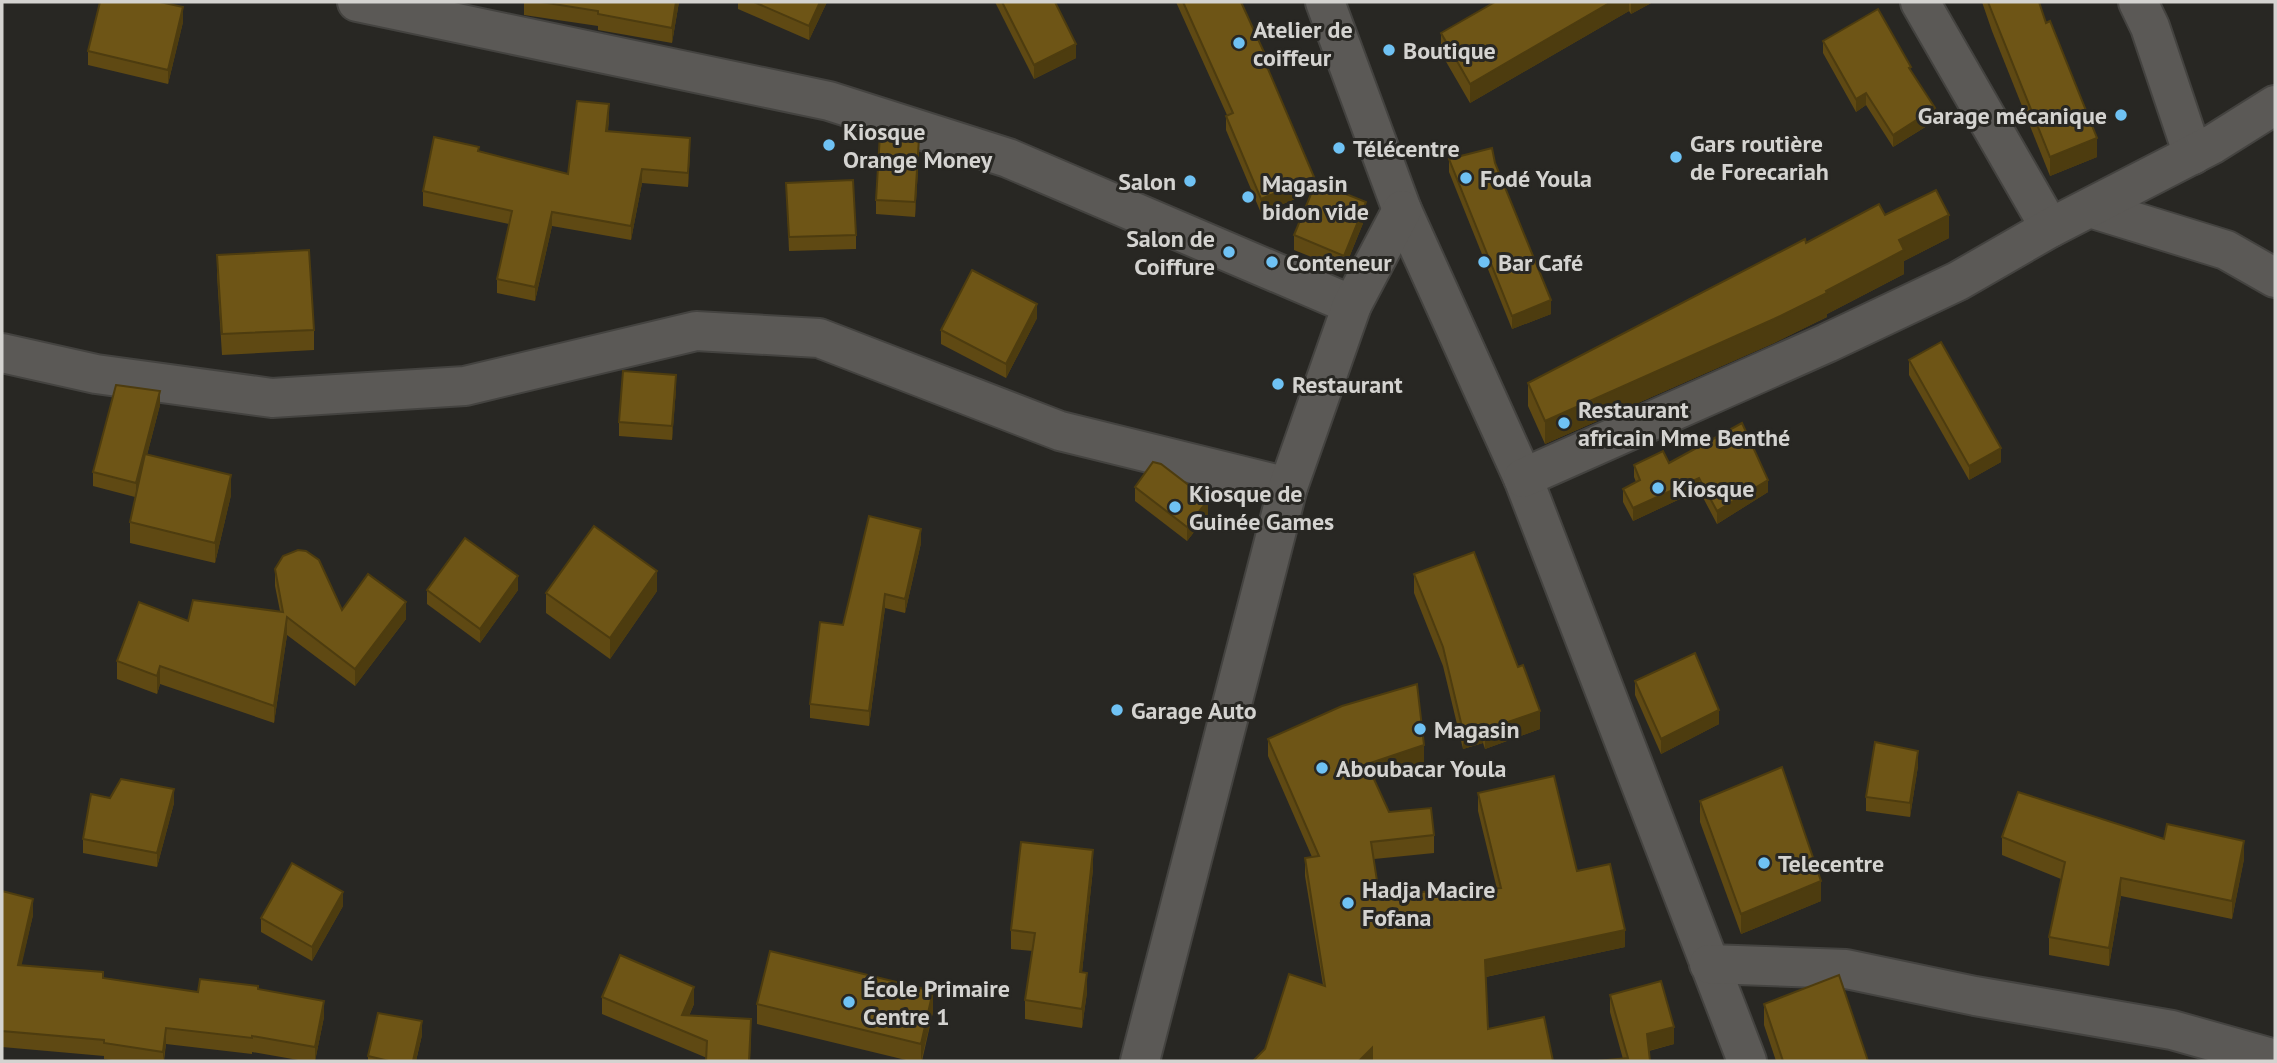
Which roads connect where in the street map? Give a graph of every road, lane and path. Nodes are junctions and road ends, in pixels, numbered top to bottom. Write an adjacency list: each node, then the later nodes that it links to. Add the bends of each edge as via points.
1 (358, 2): 11 (street, via 829,102 1008,158)
2 (1325, 2): 8 (street)
3 (1920, 2): 9 (street)
4 (2138, 2): 6 (street)
5 (2275, 105): 6 (street)
6 (2193, 155): 7 (street)
7 (2090, 208): 9 (street); 10 (street, via 2226,250)
8 (1402, 210): 11 (street); 13 (street)
9 (2050, 228): 13 (street, via 1958,281)
10 (2275, 278)
11 (1352, 305): 14 (street)
12 (2, 353): 14 (street, via 96,374 272,398 465,386 696,331 818,338 1060,431)
13 (1523, 478): 15 (street)
14 (1288, 487): 17 (street)
15 (1710, 964): 16 (street, via 1846,969 2172,1030); 18 (street)
16 (2275, 1059)
17 (1140, 1061)
18 (1747, 1061)

